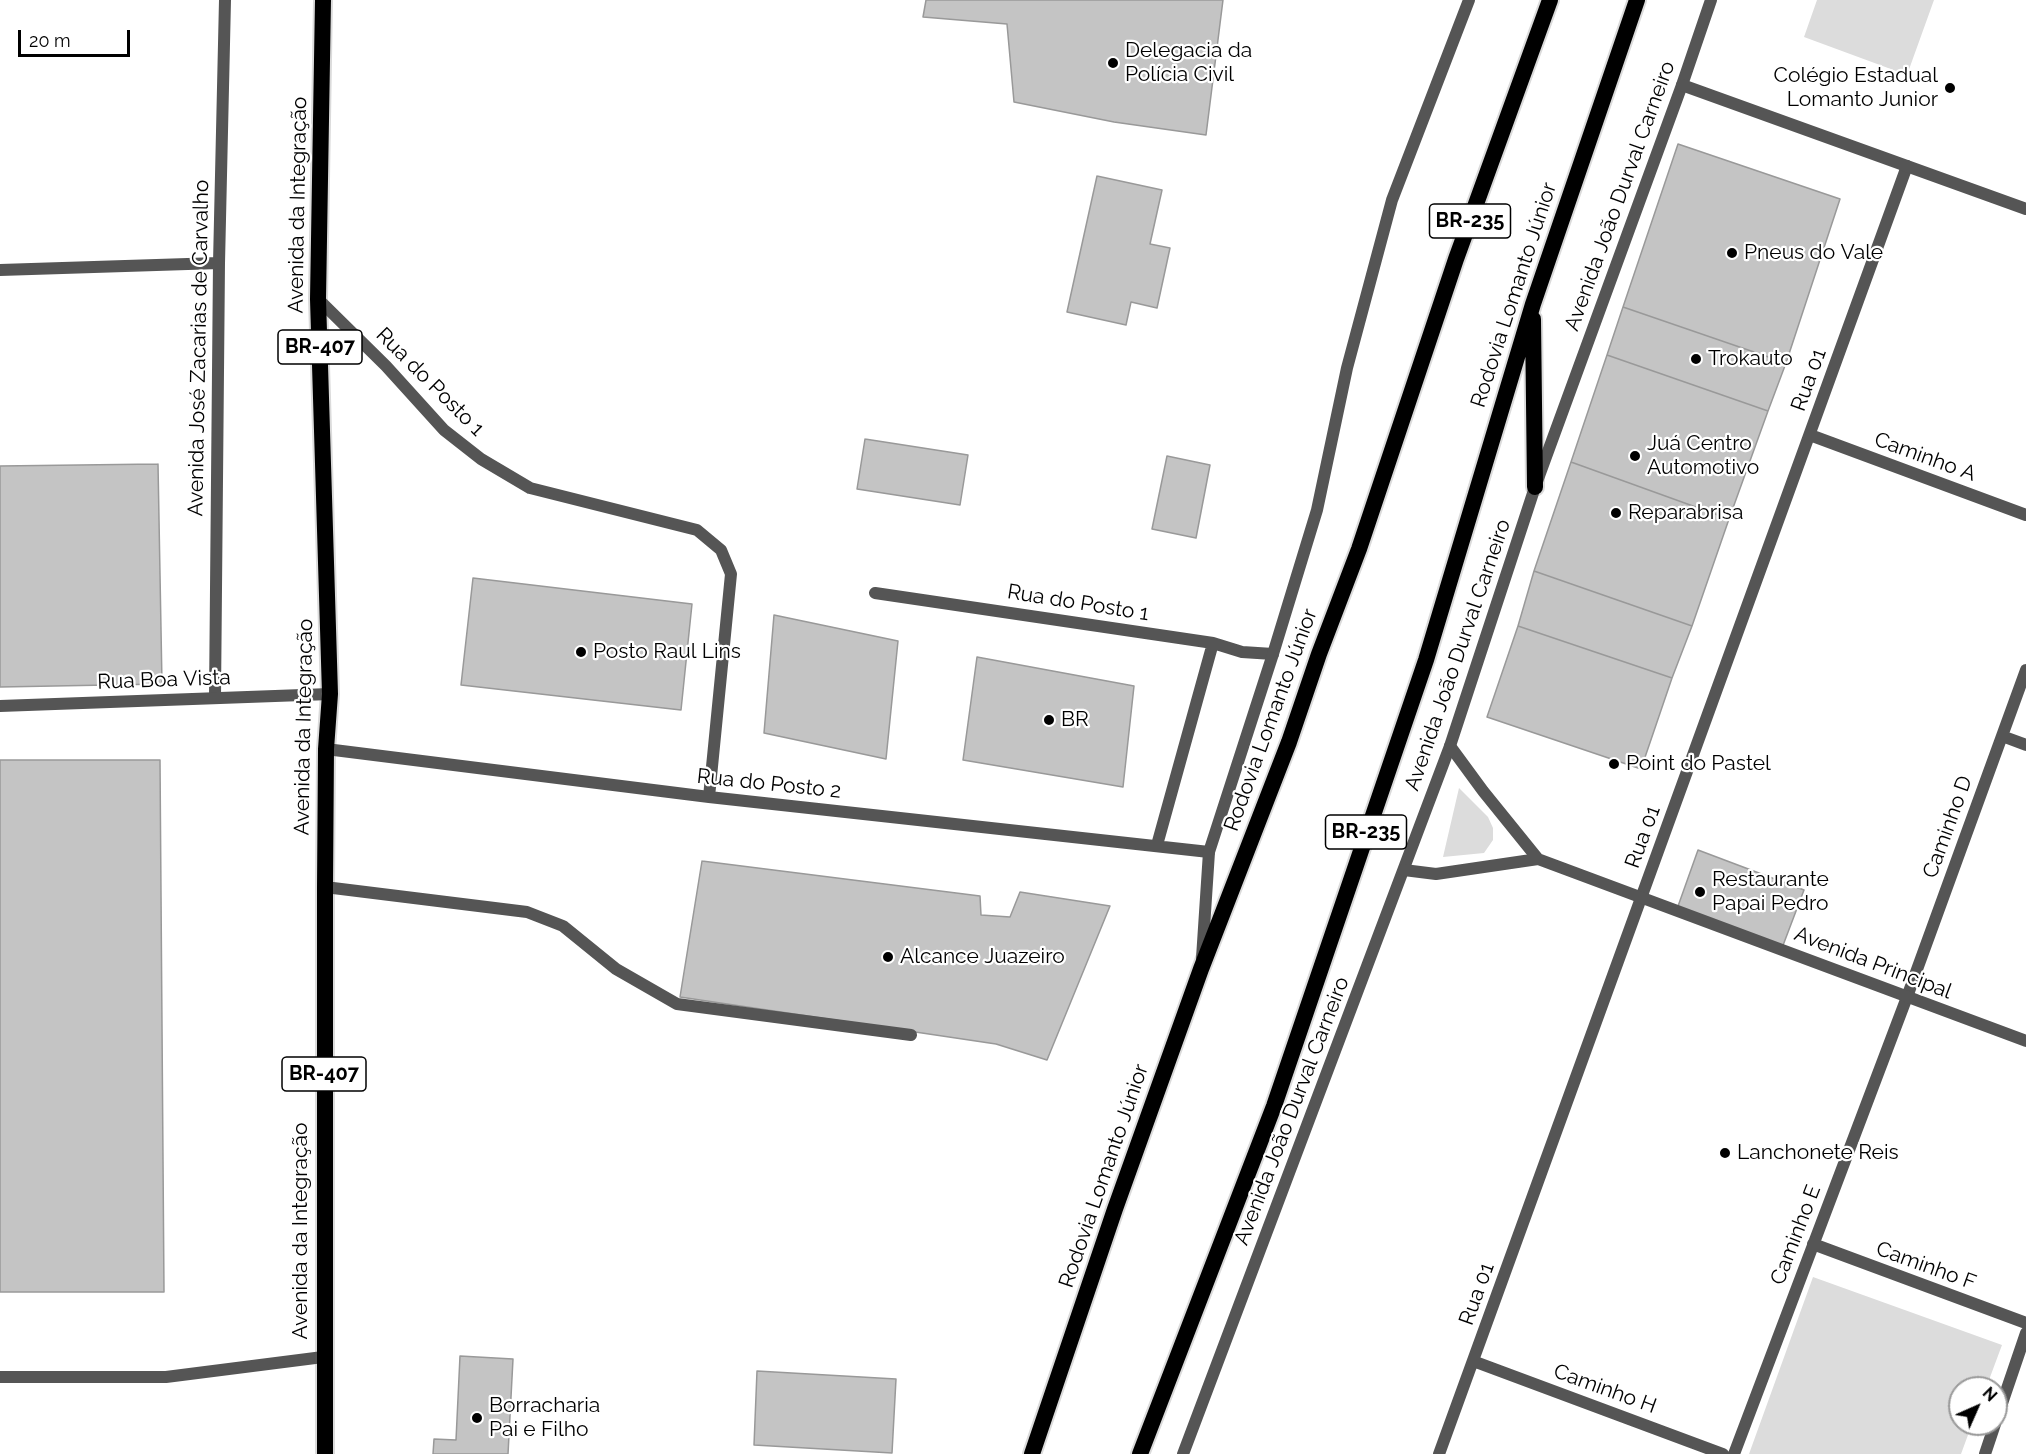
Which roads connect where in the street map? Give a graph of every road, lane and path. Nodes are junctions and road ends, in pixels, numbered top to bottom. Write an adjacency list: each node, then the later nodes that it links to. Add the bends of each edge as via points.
1 (225, 0): 10 (street, Avenida José Zacarias de Carvalho)
2 (323, 0): 12 (highway, Avenida da Integração / BR-407)
3 (1468, 0): 19 (street, via 1392,200 1347,368 1317,510)
4 (1550, 0): 35 (highway, Rodovia Lomanto Júnior / BR-235, via 1456,259 1359,549)
5 (1637, 0): 13 (highway, Rodovia Lomanto Júnior / BR-235)
6 (1711, 0): 7 (street, Avenida João Durval Carneiro)
7 (1682, 85): 8 (street); 15 (street, Avenida João Durval Carneiro)
8 (1907, 166): 9 (street); 14 (street, Rua 01)
9 (2026, 208)
10 (219, 263): 11 (street); 22 (street, Avenida José Zacarias de Carvalho)
11 (0, 270)
12 (318, 299): 21 (highway, Avenida da Integração / BR-407); 28 (street, Rua do Posto 1, via 444,430 481,459 530,488 697,530 721,550 731,574)
13 (1533, 304): 15 (highway); 49 (highway, Rodovia Lomanto Júnior / BR-235, via 1426,660 1274,1106)
14 (1810, 435): 16 (street, Caminho A); 34 (street, Rua 01)
15 (1535, 487): 26 (street, Avenida João Durval Carneiro)
16 (2026, 515)
17 (875, 593): 18 (street, Rua do Posto 1)
18 (1213, 643): 19 (street, Rua do Posto 1, via 1242,652); 29 (street)
19 (1274, 654): 30 (street)
20 (2026, 670): 24 (street, Caminho D)
21 (330, 694): 22 (street, Rua Boa Vista); 27 (highway, Avenida da Integração / BR-407)
22 (215, 697): 23 (street, Rua Boa Vista)
23 (0, 706)
24 (2002, 735): 25 (street); 36 (street, Caminho D)
25 (2026, 745)
26 (1450, 746): 31 (street); 32 (street, Avenida João Durval Carneiro)
27 (326, 749): 28 (street, Rua do Posto 2); 33 (highway, Avenida da Integração / BR-407)
28 (709, 797): 29 (street, Rua do Posto 2)
29 (1157, 845): 30 (street, Rua do Posto 2)
30 (1209, 852): 35 (street)
31 (1538, 859): 32 (street, via 1436,874); 34 (street, Avenida Principal)
32 (1404, 870): 50 (street, Avenida João Durval Carneiro)
33 (325, 886): 37 (street, via 527,912 563,926 616,969 677,1004); 42 (highway, Avenida da Integração / BR-407)
34 (1641, 897): 36 (street, Avenida Principal); 43 (street, Rua 01)
35 (1201, 969): 48 (highway, Rodovia Lomanto Júnior / BR-235)
36 (1907, 997): 38 (street, Avenida Principal); 39 (street, Caminho E)
37 (911, 1035)
38 (2026, 1041)
39 (1813, 1244): 40 (street, Caminho F); 53 (street, Caminho E)
40 (2026, 1323)
41 (2026, 1334): 45 (street)
42 (323, 1358): 44 (street, via 166,1377); 47 (highway, Avenida da Integração / BR-407)
43 (1473, 1361): 51 (street, Rua 01); 52 (street, Caminho H)
44 (0, 1377)
45 (2008, 1387)
46 (1991, 1436): 54 (street)
47 (325, 1454)
48 (1032, 1454)
49 (1140, 1454)
50 (1183, 1454)
51 (1439, 1454)
52 (1723, 1454)
53 (1734, 1454)
54 (1985, 1454)

